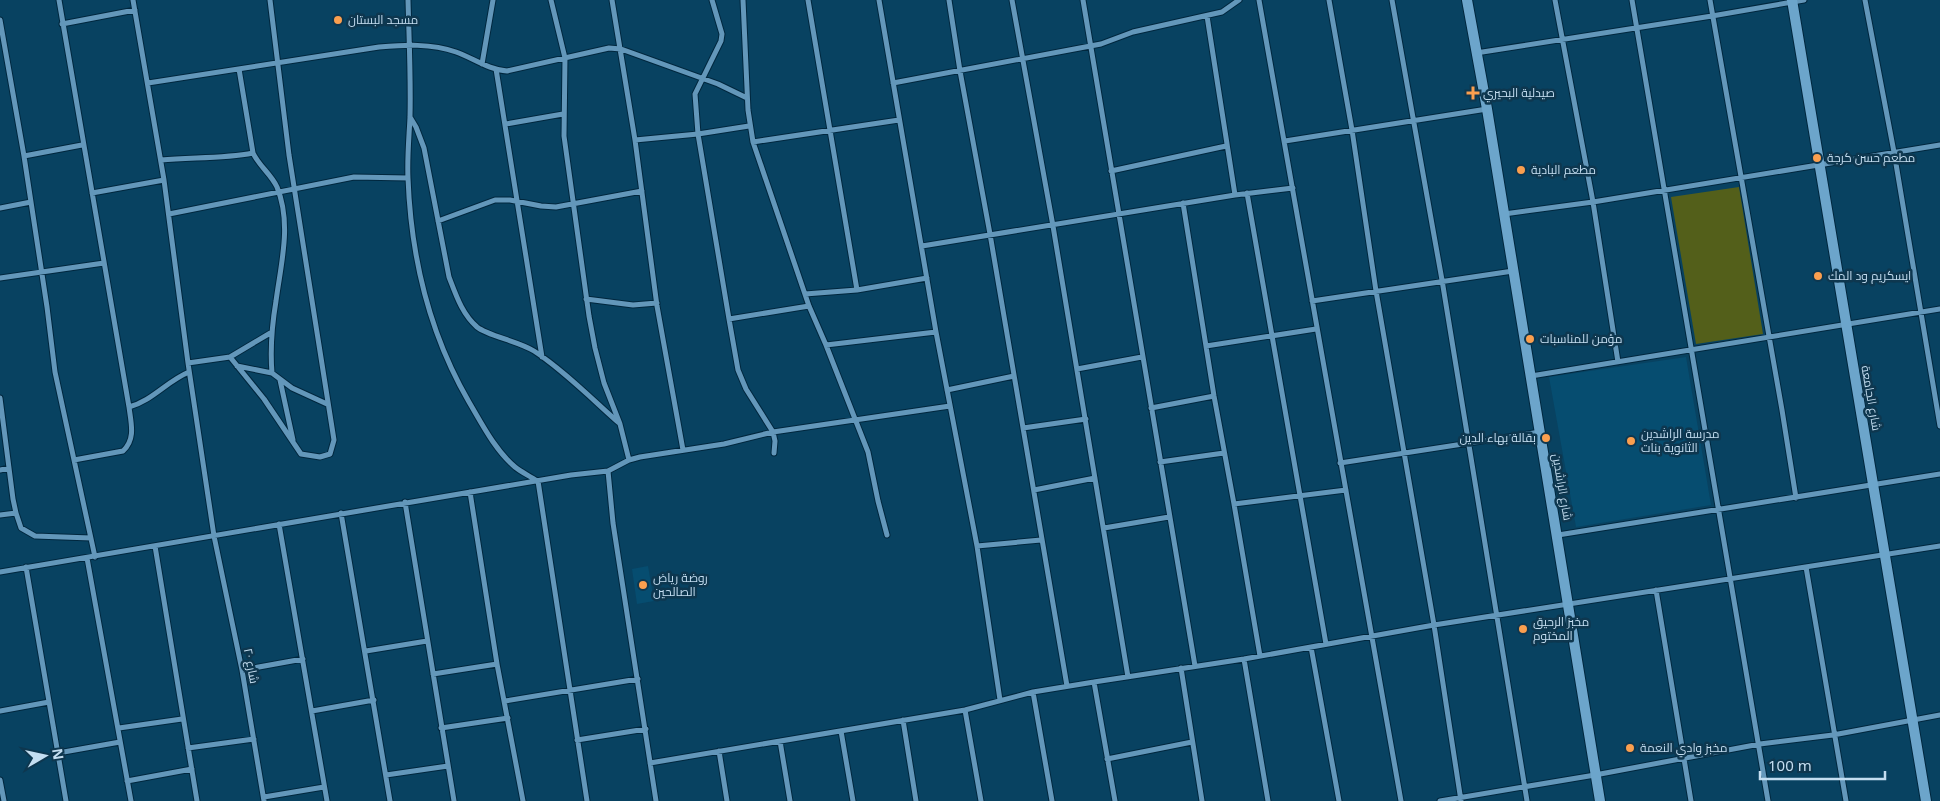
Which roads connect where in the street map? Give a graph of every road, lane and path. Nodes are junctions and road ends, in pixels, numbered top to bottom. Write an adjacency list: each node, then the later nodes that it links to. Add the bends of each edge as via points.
1 (58, 0): 30 (street)
2 (133, 0): 26 (street, شارع ٢٠)
3 (270, 0): 40 (street)
4 (408, 0): 34 (street)
5 (493, 0): 41 (street)
6 (552, 0): 38 (street)
7 (612, 0): 36 (street)
8 (712, 0): 45 (street, via 722,37)
9 (743, 0): 48 (street)
10 (808, 0): 56 (street)
11 (879, 0): 47 (street)
12 (948, 0): 44 (street)
13 (1012, 0): 39 (street)
14 (1083, 0): 35 (street)
15 (1239, 0): 27 (street, via 1222,12)
16 (1259, 0): 60 (street)
17 (1328, 0): 57 (street)
18 (1392, 0): 53 (street)
19 (1467, 0): 37 (street, شارع الراشدين)
20 (1555, 0): 33 (street)
21 (1632, 0): 31 (street)
22 (1710, 0): 28 (street)
23 (1804, 0): 25 (street)
24 (1865, 0): 65 (street)
25 (1792, 1): 28 (street); 69 (street, شارع الجامعة)
26 (135, 10): 30 (street); 46 (street, شارع ٢٠)
27 (1207, 16): 35 (street, via 1134,32); 64 (street)
28 (1712, 16): 31 (street); 71 (street)
29 (0, 20): 32 (street)
30 (62, 24): 62 (street)
31 (1637, 28): 33 (street); 76 (street)
32 (1, 37): 67 (street)
33 (1562, 40): 37 (street); 84 (street)
34 (410, 44): 40 (street); 41 (street, via 454,51); 51 (street)
35 (1090, 47): 39 (street); 70 (street)
36 (621, 48): 38 (street); 45 (street); 59 (street)
37 (1476, 53): 49 (street, شارع الراشدين)
38 (565, 58): 43 (street, via 507,71); 50 (street)
39 (1022, 60): 44 (street); 92 (street)
40 (278, 63): 42 (street); 75 (street)
41 (482, 64): 43 (street)
42 (239, 69): 46 (street); 66 (street)
43 (496, 70): 54 (street)
44 (960, 71): 47 (street); 93 (street)
45 (703, 79): 48 (street); 58 (street, via 694,97)
46 (148, 83): 68 (street, شارع ٢٠)
47 (893, 83): 52 (street)
48 (747, 98): 55 (street)
49 (1487, 109): 53 (street); 90 (street, شارع الراشدين)
50 (563, 114): 54 (street); 86 (street)
51 (410, 117): 72 (street); 91 (street, via 424,148)
52 (899, 120): 56 (street); 94 (street)
53 (1413, 122): 57 (street); 100 (street)
54 (506, 124): 82 (street)
55 (749, 126): 58 (street); 61 (street)
56 (830, 130): 61 (street); 101 (street)
57 (1352, 130): 60 (street); 102 (street)
58 (698, 134): 59 (street); 110 (street)
59 (635, 140): 77 (street)
60 (1285, 141): 74 (street)
61 (753, 142): 103 (street)
62 (82, 145): 67 (street); 79 (street)
63 (1940, 145): 65 (street)
64 (1226, 146): 70 (street); 81 (street)
65 (1894, 152): 69 (street); 109 (street)
66 (252, 153): 68 (street, via 223,158 194,156); 78 (street)
67 (24, 156): 83 (street)
68 (161, 160): 73 (street, شارع ٢٠)
69 (1819, 164): 71 (street); 111 (street, شارع الجامعة)
70 (1111, 171): 89 (street)
71 (1742, 177): 76 (street); 116 (street)
72 (408, 178): 75 (street, via 360,176); 161 (street, via 413,234 424,293 444,356 496,446 514,466)
73 (164, 180): 79 (street); 88 (street, شارع ٢٠)
74 (1293, 188): 80 (street); 105 (street)
75 (294, 189): 78 (street); 135 (street)
76 (1665, 190): 84 (street); 119 (street)
77 (642, 191): 86 (street); 106 (street)
78 (278, 192): 88 (street); 113 (street, via 284,217 284,242)
79 (92, 193): 95 (street)
80 (1247, 193): 81 (street); 115 (street)
81 (1235, 195): 85 (street)
82 (518, 201): 86 (street, via 548,207); 91 (street, via 489,202); 121 (street)
83 (31, 202): 87 (street); 97 (street)
84 (1593, 202): 90 (street); 123 (street)
85 (1183, 203): 89 (street); 118 (street)
86 (574, 204): 104 (street)
87 (0, 208)
88 (169, 214): 124 (street, شارع ٢٠)
89 (1120, 214): 92 (street); 122 (street)
90 (1504, 214): 96 (street, شارع الراشدين)
91 (438, 220): 121 (street, via 449,277 466,314 478,328 524,346)
92 (1053, 226): 93 (street); 126 (street)
93 (990, 234): 94 (street); 129 (street)
94 (922, 246): 99 (street)
95 (104, 263): 97 (street); 137 (street)
96 (1512, 270): 100 (street); 130 (street, شارع الراشدين)
97 (41, 272): 98 (street); 152 (street, via 55,372)
98 (0, 278)
99 (927, 278): 101 (street); 114 (street)
100 (1442, 280): 102 (street); 146 (street)
101 (857, 290): 103 (street)
102 (1376, 291): 105 (street); 151 (street)
103 (805, 294): 107 (street)
104 (586, 299): 106 (street, via 633,305); 141 (street, via 604,383)
105 (1312, 301): 112 (street)
106 (657, 303): 148 (street)
107 (809, 306): 110 (street); 117 (street)
108 (1940, 309): 109 (street)
109 (1920, 313): 111 (street); 142 (street)
110 (729, 319): 144 (street, via 742,380)
111 (1845, 325): 116 (street); 162 (street, شارع الجامعة)
112 (1316, 329): 115 (street); 155 (street)
113 (272, 332): 120 (street); 128 (street)
114 (936, 332): 117 (street); 132 (street)
115 (1272, 335): 118 (street); 166 (street)
116 (1769, 338): 119 (street); 167 (street)
117 (826, 345): 140 (street)
118 (1206, 346): 133 (street)
119 (1692, 351): 123 (street); 170 (street)
120 (230, 357): 124 (street); 125 (street)
121 (542, 357): 141 (street)
122 (1142, 357): 126 (street); 138 (street)
123 (1618, 362): 130 (street)
124 (188, 363): 127 (street, شارع ٢٠)
125 (237, 366): 128 (street); 147 (street)
126 (1077, 369): 139 (street)
127 (189, 372): 137 (street, via 139,405); 179 (street, شارع ٢٠)
128 (272, 373): 131 (street)
129 (1014, 376): 132 (street); 143 (street)
130 (1530, 376): 145 (street, شارع الراشدين)
131 (280, 379): 135 (street); 147 (street)
132 (947, 390): 136 (street)
133 (1214, 396): 138 (street); 150 (street)
134 (0, 398): 156 (street)
135 (327, 404): 147 (street, via 334,440 330,454 320,457 301,454)
136 (950, 406): 140 (street); 183 (street)
137 (129, 407): 152 (street, via 132,430 129,446 123,451)
138 (1151, 408): 154 (street)
139 (1086, 419): 143 (street); 160 (street)
140 (856, 420): 144 (street); 177 (street, via 868,452)
141 (620, 424): 153 (street)
142 (1940, 426)
143 (1023, 428): 163 (street)
144 (773, 432): 148 (street); 149 (street)
145 (1540, 432): 146 (street); 178 (street, شارع الراشدين)
146 (1469, 442): 151 (street); 194 (street)
147 (294, 443)
148 (684, 450): 153 (street)
149 (774, 453)
150 (1224, 453): 154 (street); 169 (street)
151 (1404, 453): 155 (street); 195 (street)
152 (74, 460): 180 (street)
153 (629, 460): 158 (street)
154 (1160, 462): 174 (street)
155 (1340, 463): 164 (street)
156 (9, 468): 157 (street); 171 (street)
157 (0, 470)
158 (608, 471): 161 (street); 210 (street)
159 (1940, 474): 162 (street)
160 (1095, 478): 163 (street); 176 (street)
161 (538, 481): 165 (street); 213 (street)
162 (1873, 485): 167 (street); 185 (street, شارع الجامعة)
163 (1034, 490): 181 (street)
164 (1346, 490): 166 (street); 196 (street)
165 (470, 492): 168 (street); 204 (street)
166 (1300, 496): 169 (street); 198 (street)
167 (1796, 498): 170 (street)
168 (405, 502): 172 (street); 197 (street)
169 (1234, 504): 201 (street)
170 (1720, 509): 178 (street); 191 (street)
171 (16, 513): 173 (street); 180 (street, via 21,528 35,536)
172 (341, 513): 175 (street); 200 (street)
173 (0, 515)
174 (1169, 517): 176 (street); 205 (street)
175 (279, 524): 179 (street); 202 (street)
176 (1104, 528): 209 (street)
177 (887, 535)
178 (1558, 535): 193 (street, شارع الراشدين)
179 (214, 536): 182 (street); 207 (street, شارع ٢٠)
180 (91, 538): 186 (street)
181 (1041, 540): 183 (street); 212 (street)
182 (154, 546): 186 (street); 224 (street)
183 (977, 546): 216 (street)
184 (1940, 546): 185 (street)
185 (1885, 554): 189 (street); 226 (street, شارع الجامعة)
186 (95, 557): 187 (street)
187 (87, 558): 188 (street); 227 (street)
188 (26, 567): 190 (street); 218 (street)
189 (1806, 567): 191 (street); 231 (street)
190 (0, 572)
191 (1730, 578): 192 (street); 237 (street)
192 (1656, 590): 193 (street); 241 (street)
193 (1569, 605): 194 (street); 246 (street, شارع الراشدين)
194 (1498, 616): 195 (street); 250 (street)
195 (1434, 625): 196 (street); 253 (street)
196 (1372, 635): 198 (street); 274 (street)
197 (427, 641): 200 (street); 208 (street)
198 (1326, 644): 199 (street)
199 (1311, 646): 201 (street); 273 (street)
200 (366, 651): 215 (street)
201 (1260, 656): 203 (street)
202 (303, 659): 207 (street); 219 (street)
203 (1244, 659): 205 (street); 272 (street)
204 (497, 664): 208 (street); 217 (street)
205 (1195, 666): 206 (street)
206 (1181, 668): 209 (street); 236 (street)
207 (242, 670): 232 (street, شارع ٢٠)
208 (433, 674): 228 (street)
209 (1128, 677): 211 (street)
210 (638, 679): 213 (street); 229 (street)
211 (1094, 682): 212 (street); 242 (street)
212 (1067, 686): 214 (street)
213 (569, 690): 217 (street); 233 (street)
214 (1033, 692): 216 (street); 269 (street)
215 (374, 700): 219 (street); 247 (street)
216 (1000, 700): 220 (street)
217 (505, 701): 223 (street)
218 (49, 702): 221 (street); 240 (street)
219 (312, 710): 251 (street)
220 (965, 710): 225 (street); 268 (street)
221 (0, 711)
222 (1940, 715): 226 (street)
223 (508, 718): 228 (street); 261 (street)
224 (182, 719): 227 (street); 238 (street)
225 (903, 720): 230 (street); 267 (street)
226 (1912, 720): 231 (street); 281 (street, شارع الجامعة)
227 (119, 728): 235 (street)
228 (441, 728): 244 (street)
229 (646, 729): 233 (street); 243 (street)
230 (841, 731): 234 (street); 266 (street)
231 (1834, 735): 237 (street); 280 (street)
232 (254, 739): 238 (street); 252 (street, شارع ٢٠)
233 (577, 740): 262 (street)
234 (780, 740): 239 (street); 265 (street)
235 (120, 742): 240 (street); 249 (street)
236 (1192, 742): 242 (street); 271 (street)
237 (1760, 744): 241 (street); 279 (street)
238 (188, 748): 245 (street)
239 (719, 751): 243 (street); 264 (street)
240 (58, 753): 255 (street)
241 (1684, 758): 246 (street); 278 (street)
242 (1107, 759): 270 (street)
243 (650, 763): 263 (street)
244 (448, 766): 247 (street); 260 (street)
245 (192, 769): 249 (street); 257 (street)
246 (1596, 775): 250 (street); 277 (street, شارع الراشدين)
247 (386, 776): 259 (street)
248 (0, 780): 254 (street)
249 (127, 782): 256 (street)
250 (1524, 787): 253 (street); 276 (street)
251 (324, 788): 252 (street); 258 (street)
252 (264, 799)
253 (1461, 799): 275 (street)
254 (4, 801)
255 (66, 801)
256 (130, 801)
257 (196, 801)
258 (327, 801)
259 (390, 801)
260 (454, 801)
261 (523, 801)
262 (587, 801)
263 (656, 801)
264 (727, 801)
265 (790, 801)
266 (853, 801)
267 (916, 801)
268 (981, 801)
269 (1052, 801)
270 (1115, 801)
271 (1202, 801)
272 (1268, 801)
273 (1339, 801)
274 (1400, 801)
275 (1440, 801)
276 (1527, 801)
277 (1600, 801)
278 (1691, 801)
279 (1768, 801)
280 (1846, 801)
281 (1926, 801)

